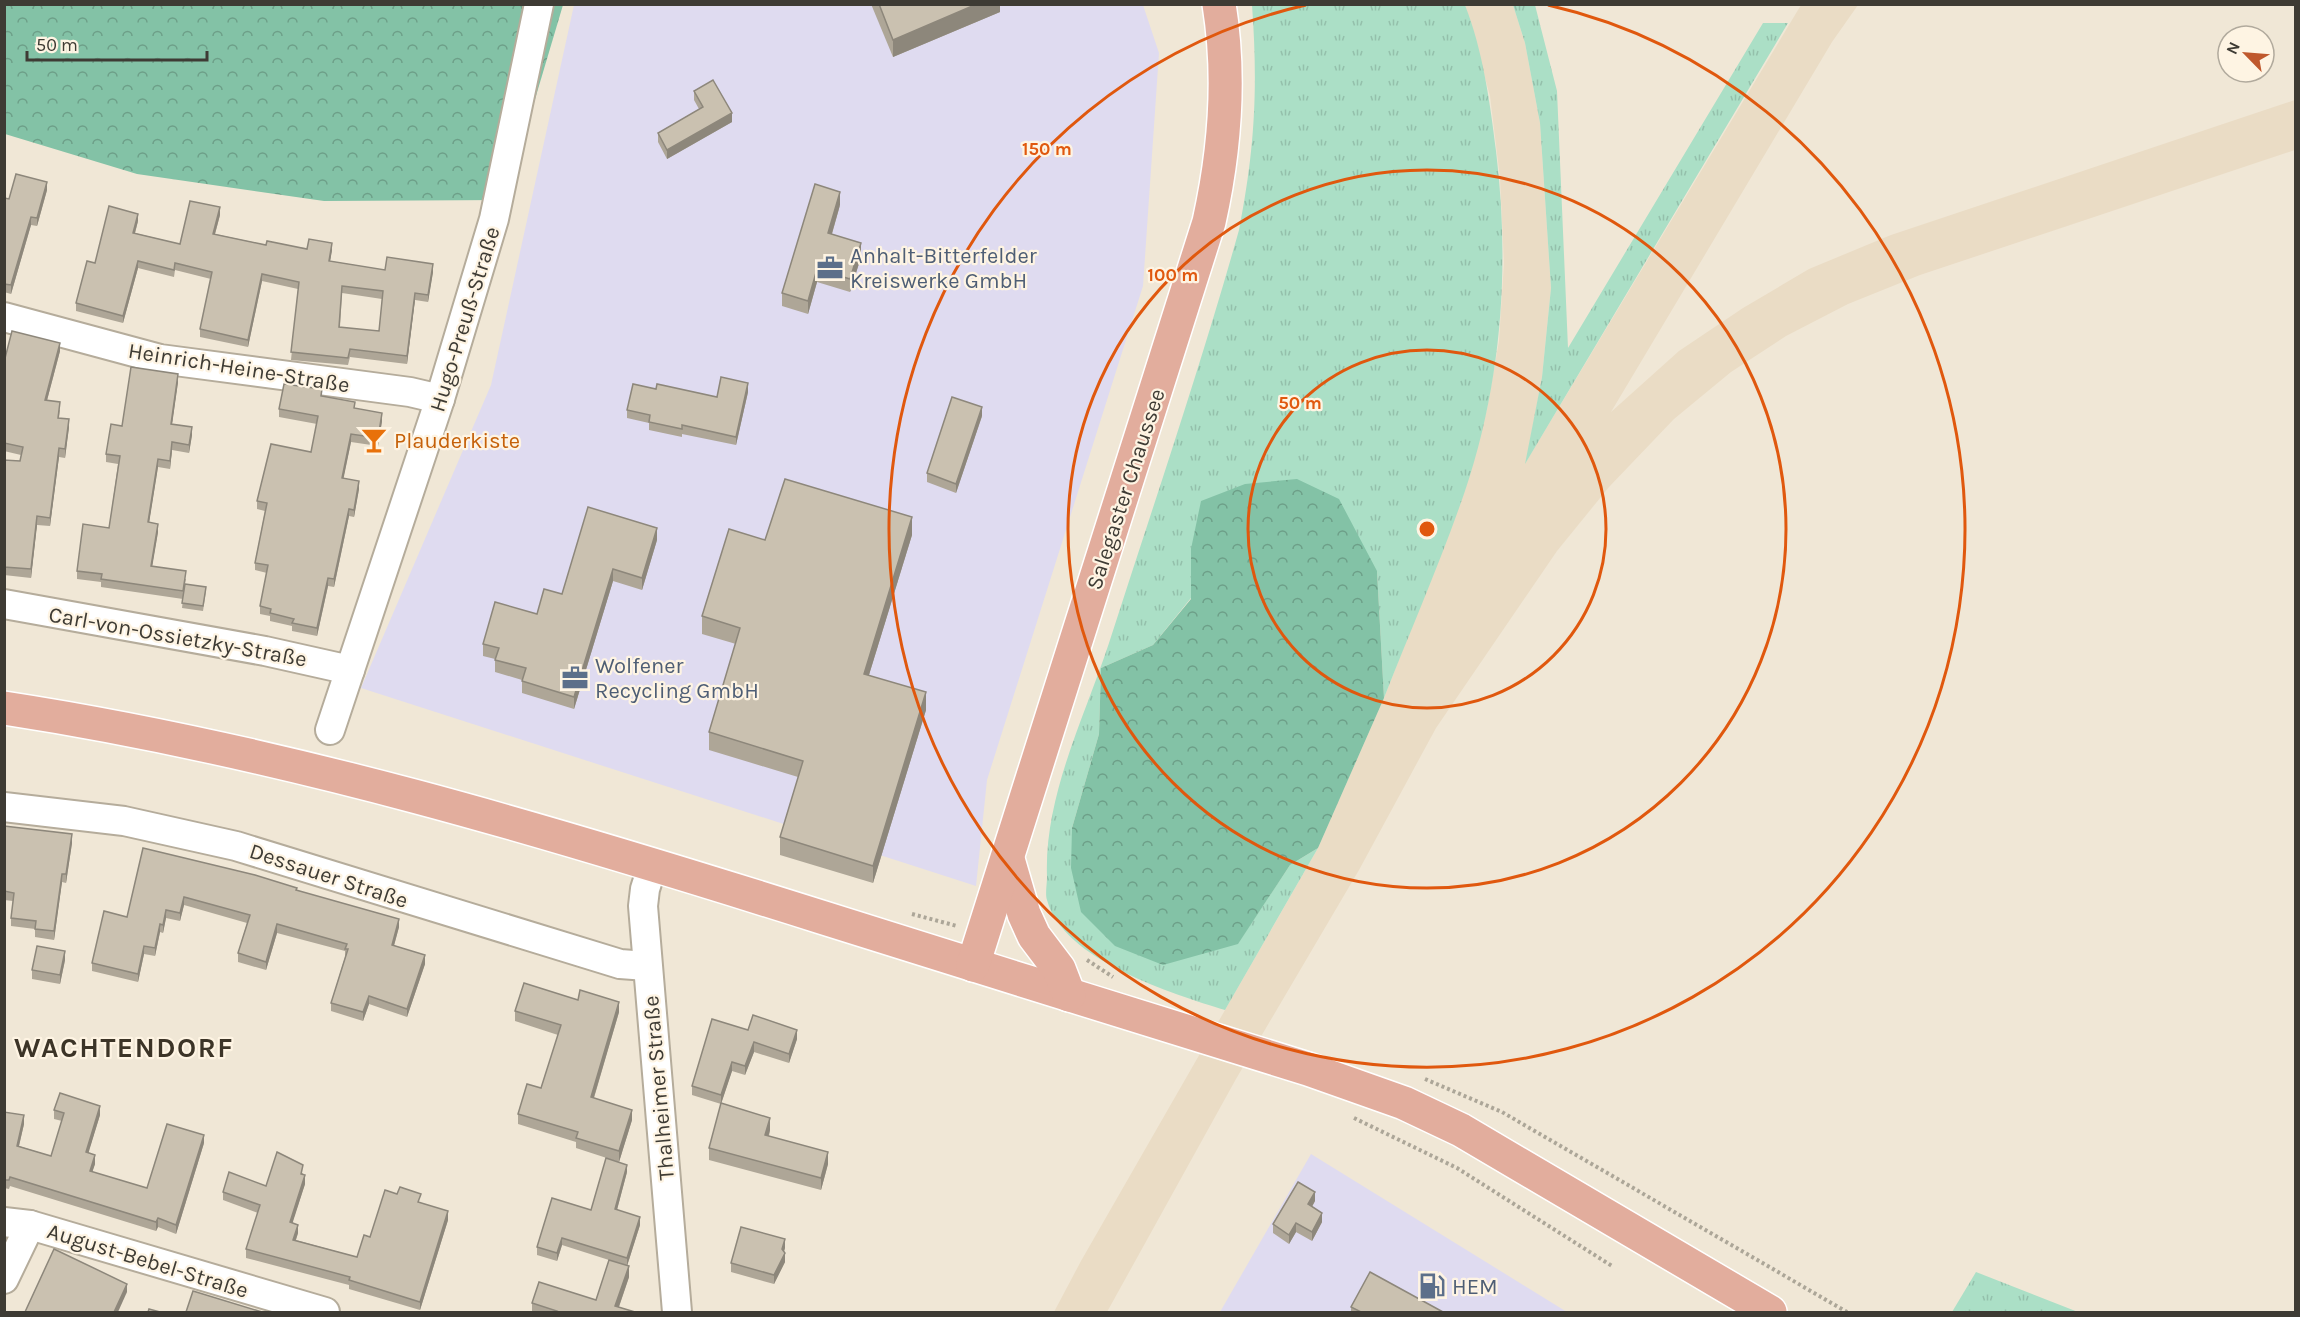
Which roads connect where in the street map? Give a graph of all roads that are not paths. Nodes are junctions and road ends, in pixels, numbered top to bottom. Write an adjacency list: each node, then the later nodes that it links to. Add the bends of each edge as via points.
1 (539, 4): 4 (street, Hugo-Preuß-Straße, via 494,219)
2 (1219, 4): 10 (main road, Salegaster Chaussee, via 1226,61 1225,116 1209,222)
3 (4, 317): 4 (street, Heinrich-Heine-Straße, via 160,359)
4 (440, 399): 6 (street, Hugo-Preuß-Straße)
5 (4, 604): 6 (street, Carl-von-Ossietzky-Straße)
6 (350, 670): 8 (street, Hugo-Preuß-Straße)
7 (4, 708): 11 (main road, via 180,739 306,767)
8 (330, 730)
9 (4, 807): 13 (street, Dessauer Straße, via 124,821 236,846 620,964)
10 (1008, 859): 12 (main road, Salegaster Chaussee); 14 (main road, via 1024,914 1034,936 1059,969)
11 (653, 864): 12 (main road); 13 (street, Thalheimer Straße, via 643,906)
12 (973, 965): 14 (main road)
13 (648, 966): 18 (street, Thalheimer Straße)
14 (1069, 994): 19 (main road, via 1404,1103 1461,1130)
15 (17, 1223): 16 (street); 17 (street, August-Bebel-Straße)
16 (4, 1279)
17 (325, 1312)
18 (677, 1312)
19 (1770, 1312)

